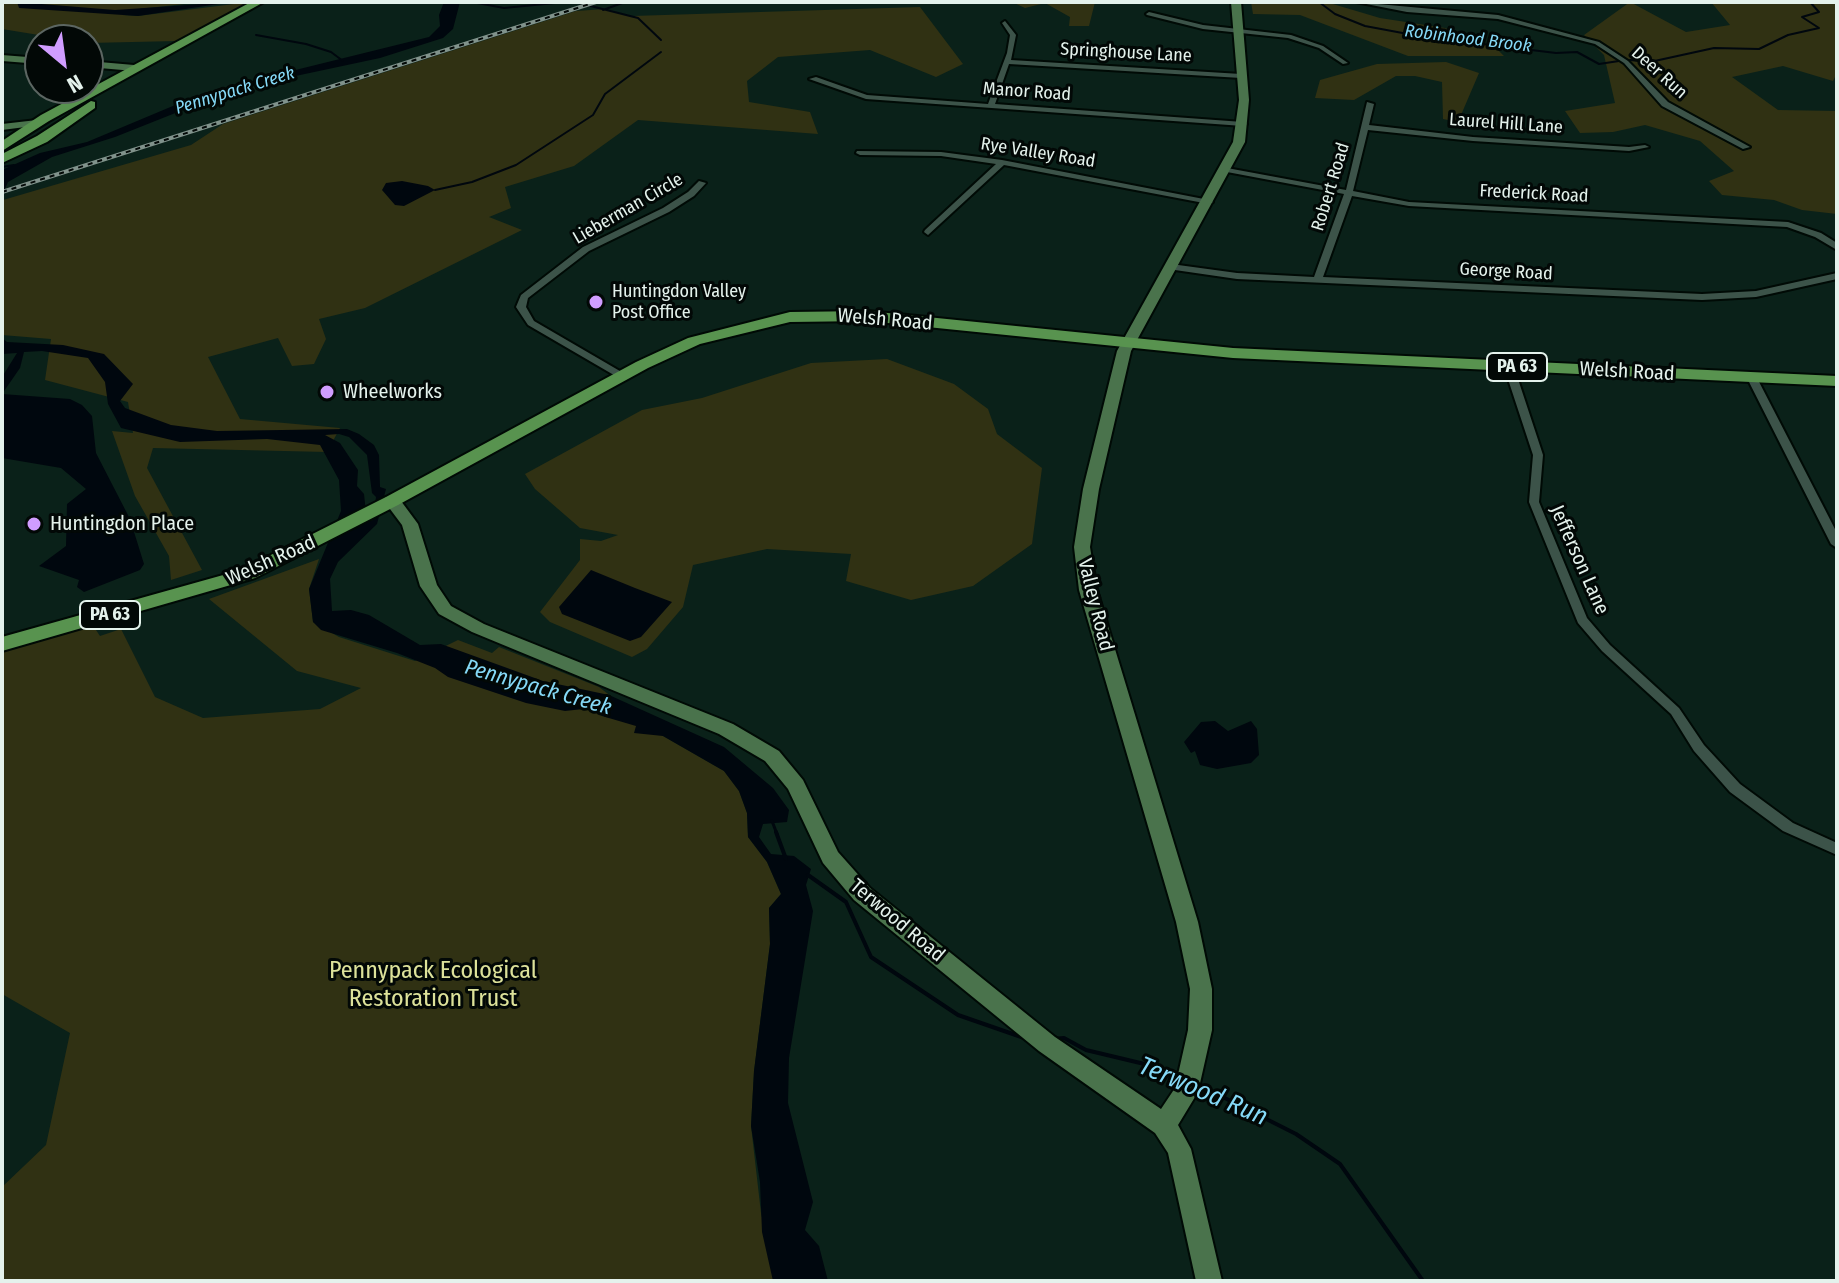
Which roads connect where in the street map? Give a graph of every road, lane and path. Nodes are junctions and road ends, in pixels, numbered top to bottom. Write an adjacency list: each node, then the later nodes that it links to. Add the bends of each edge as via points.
1 (1236, 2): 6 (street, Valley Road)
2 (1359, 2): 26 (street, Deer Run, via 1498,17 1597,43 1626,62 1665,104)
3 (252, 4): 7 (main road); 7 (main road)
4 (1149, 14): 6 (street)
5 (1005, 23): 10 (street, via 1013,35)
6 (1237, 31): 11 (street, via 1289,36); 14 (street, Valley Road)
7 (173, 45): 13 (main road)
8 (2, 58): 9 (street)
9 (24, 60)
10 (1008, 62): 14 (street, Springhouse Lane); 17 (street)
11 (1345, 63)
12 (104, 66): 13 (street)
13 (130, 68): 18 (main road); 23 (main road, via 143,70 142,77)
14 (1241, 76): 19 (street, Valley Road)
15 (813, 79): 17 (street, Manor Road, via 866,97)
16 (1370, 104): 21 (street, Robert Road)
17 (991, 105): 19 (street, Manor Road)
18 (31, 123): 20 (street); 22 (main road); 23 (main road, via 48,130); 24 (main road)
19 (1243, 124): 30 (street, Valley Road)
20 (2, 127)
21 (1365, 127): 25 (street, Laurel Hill Lane, via 1473,139); 32 (street, Robert Road)
22 (2, 139)
23 (42, 139): 28 (main road)
24 (2, 147)
25 (1645, 147)
26 (1746, 147)
27 (860, 153): 29 (street, Rye Valley Road, via 941,154)
28 (2, 159)
29 (1002, 162): 33 (street, Rye Valley Road); 34 (street)
30 (1227, 170): 32 (street, Frederick Road); 33 (street, Valley Road)
31 (702, 183): 41 (street, Lieberman Circle, via 666,210 586,249 524,297 521,307 531,323)
32 (1349, 193): 35 (street, Frederick Road, via 1409,204 1788,225); 38 (street, Robert Road)
33 (1209, 202): 36 (street, Valley Road)
34 (928, 232)
35 (1837, 247)
36 (1171, 267): 38 (street, George Road); 39 (street, Valley Road)
37 (1837, 276): 38 (street, George Road, via 1756,294 1702,297)
38 (1318, 279)
39 (1129, 343): 40 (main road, Welsh Road / PA 63); 41 (main road, Welsh Road / PA 63, via 818,315 760,322 694,341); 48 (street, Valley Road, via 1105,424 1081,557 1195,948 1202,1015 1186,1092)
40 (1509, 367): 42 (main road, Welsh Road / PA 63); 47 (street, Jefferson Lane, via 1538,455 1534,502 1582,620 1675,711 1735,788 1788,827)
41 (622, 376): 44 (main road, Welsh Road / PA 63)
42 (1752, 378): 43 (main road, Welsh Road / PA 63); 45 (street)
43 (1837, 381)
44 (389, 502): 46 (main road, Welsh Road / PA 63, via 217,585); 48 (street, Terwood Road, via 410,524 429,586 445,610 714,723 772,756 791,776 823,844 850,882 1038,1037)
45 (1837, 544)
46 (2, 644)
47 (1837, 849)
48 (1164, 1125): 49 (street, Terwood Road, via 1179,1149)
49 (1209, 1281)

